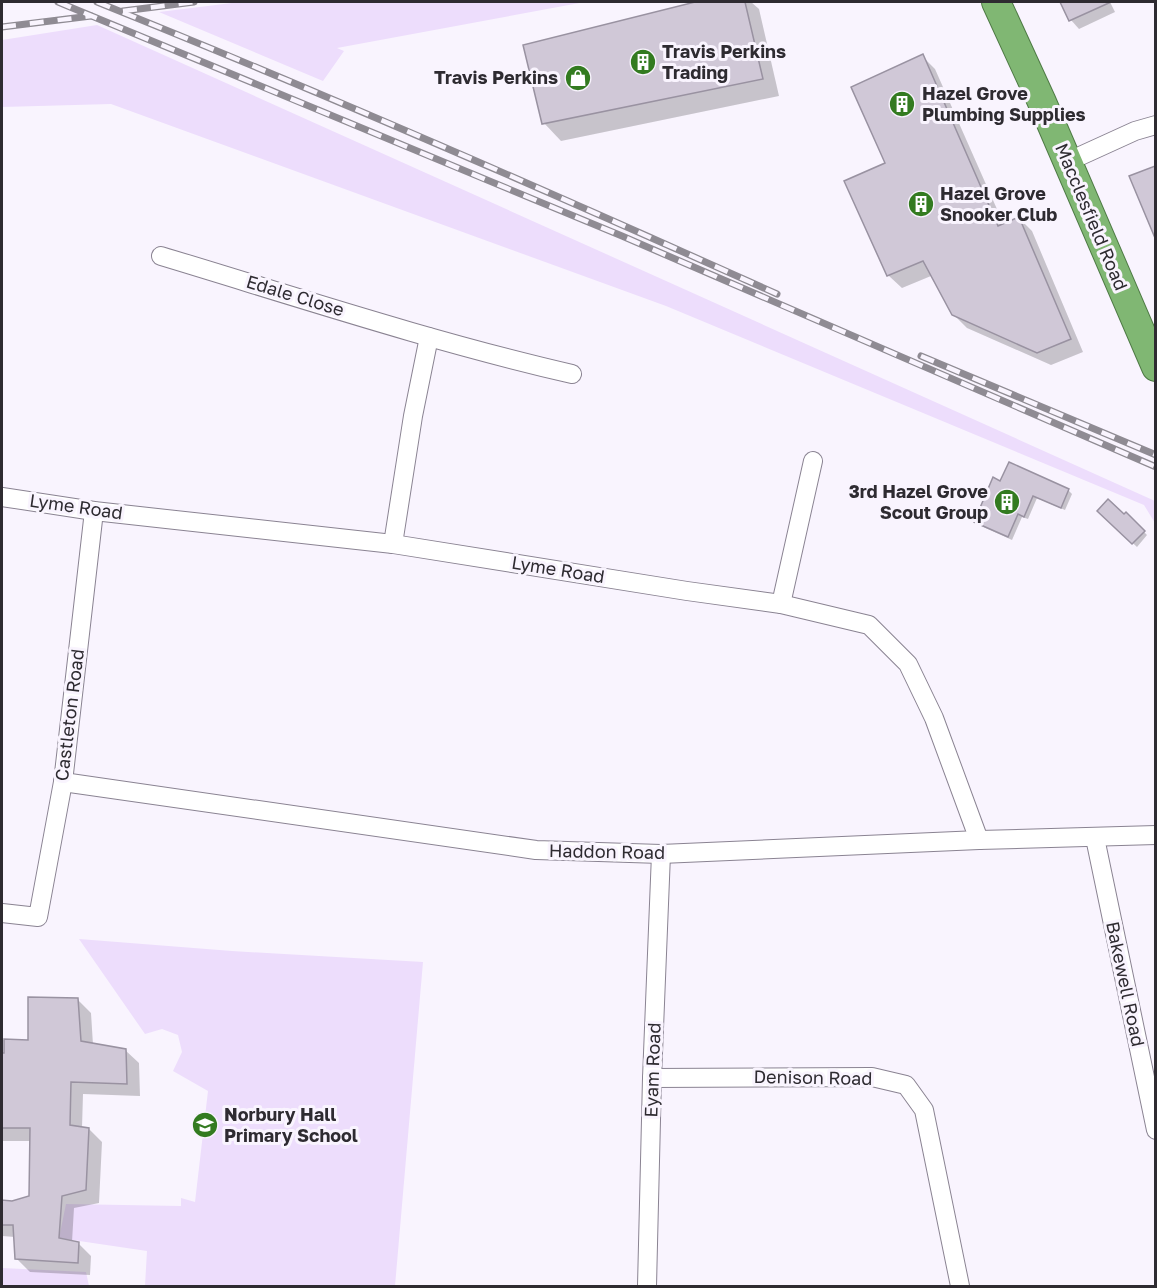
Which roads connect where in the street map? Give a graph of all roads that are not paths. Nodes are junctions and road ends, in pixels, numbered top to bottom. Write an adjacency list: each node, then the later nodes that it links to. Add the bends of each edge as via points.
1 (996, 2): 3 (highway, Macclesfield Road)
2 (1155, 125): 3 (street)
3 (1067, 162): 6 (highway, Macclesfield Road)
4 (161, 256): 5 (street, Edale Close)
5 (429, 337): 7 (street, Edale Close); 11 (street)
6 (1155, 368)
7 (572, 374)
8 (813, 461): 12 (street)
9 (2, 497): 10 (street, Lyme Road)
10 (94, 511): 11 (street, Lyme Road); 13 (street, Castleton Road)
11 (393, 544): 12 (street, Lyme Road)
12 (781, 604): 16 (street, Lyme Road, via 869,625 908,664 934,718)
13 (63, 782): 17 (street, Haddon Road, via 536,850); 18 (street, Castleton Road, via 38,918)
14 (1155, 835): 15 (street, Haddon Road)
15 (1095, 838): 16 (street, Haddon Road); 20 (street, Bakewell Road)
16 (979, 840): 17 (street, Haddon Road)
17 (661, 854): 19 (street, Eyam Road)
18 (2, 913)
19 (652, 1078): 21 (street, Eyam Road); 22 (street, Denison Road, via 872,1077 906,1085 924,1110)
20 (1155, 1130)
21 (647, 1287)
22 (960, 1287)

